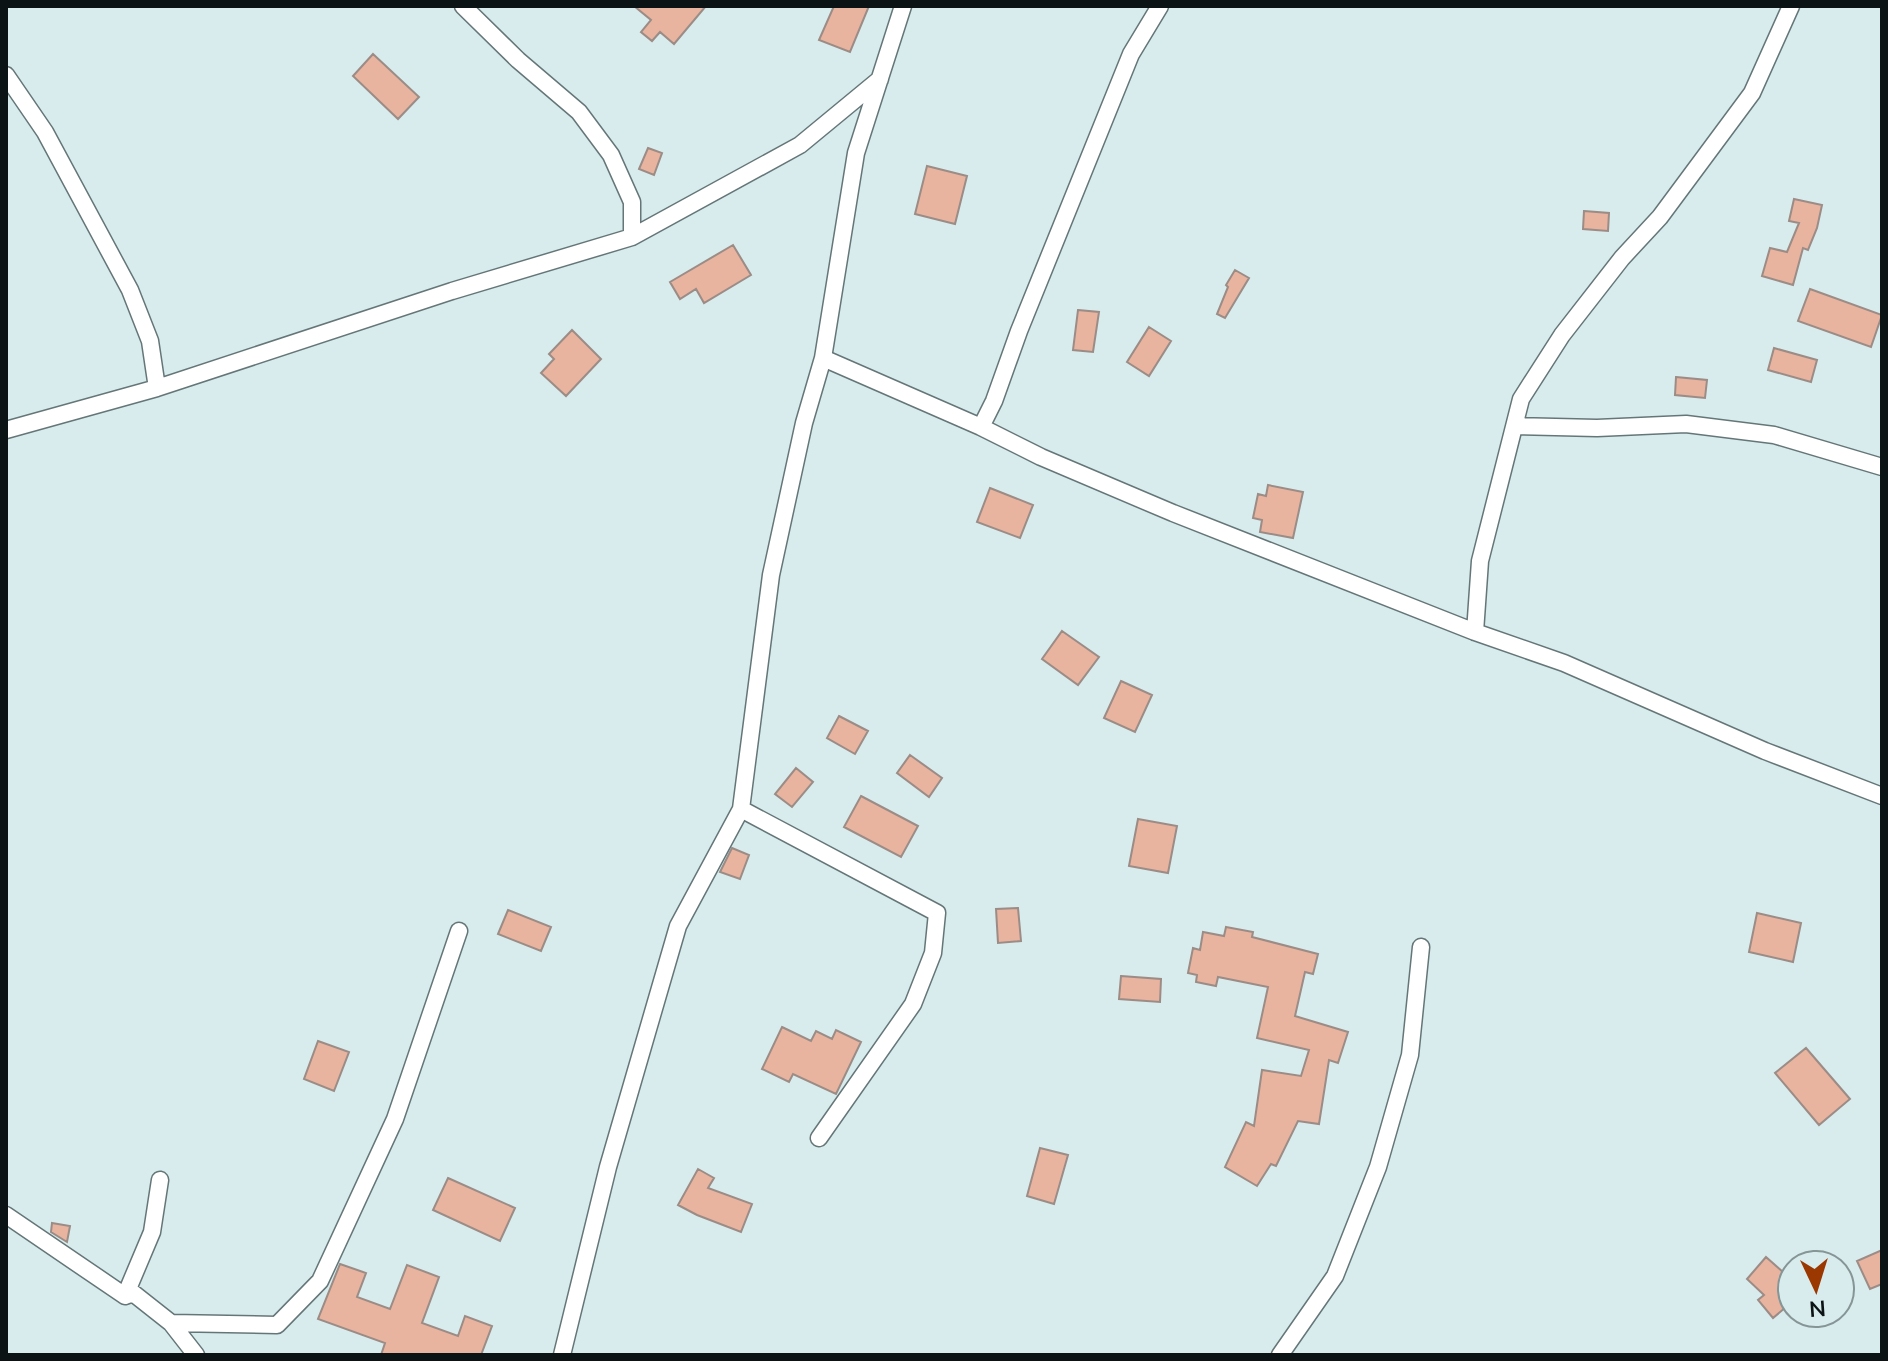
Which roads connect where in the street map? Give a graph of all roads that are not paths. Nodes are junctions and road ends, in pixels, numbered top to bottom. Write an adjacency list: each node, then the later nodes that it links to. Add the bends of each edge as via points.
1 (463, 6): 7 (street, via 579,112 611,155 632,202)
2 (903, 6): 6 (street)
3 (1160, 6): 11 (street, via 1131,54)
4 (1791, 6): 10 (street, via 1752,93 1660,217 1562,335 1521,399)
5 (6, 75): 9 (street, via 45,132 130,290 150,341)
6 (882, 78): 7 (street, via 800,145); 8 (street, via 856,153)
7 (632, 237): 9 (street)
8 (823, 358): 11 (street); 16 (street, via 771,575)
9 (157, 388): 12 (street)
10 (1515, 426): 13 (street, via 1686,424 1774,435); 14 (street, via 1480,561)
11 (981, 427): 14 (street, via 1173,513)
12 (6, 430)
13 (1882, 467)
14 (1475, 632): 15 (street, via 1564,663)
15 (1882, 796)
16 (741, 809): 19 (street, via 937,913 933,953 913,1004); 25 (street, via 678,926 608,1167)
17 (459, 931): 23 (street, via 395,1119 320,1281 277,1325)
18 (1421, 947): 26 (street, via 1410,1055 1378,1167 1335,1276)
19 (819, 1138)
20 (160, 1180): 22 (street, via 152,1232)
21 (6, 1215): 22 (street)
22 (125, 1296): 23 (street, via 133,1293)
23 (171, 1323): 24 (street)
24 (196, 1355)
25 (562, 1355)
26 (1280, 1355)

